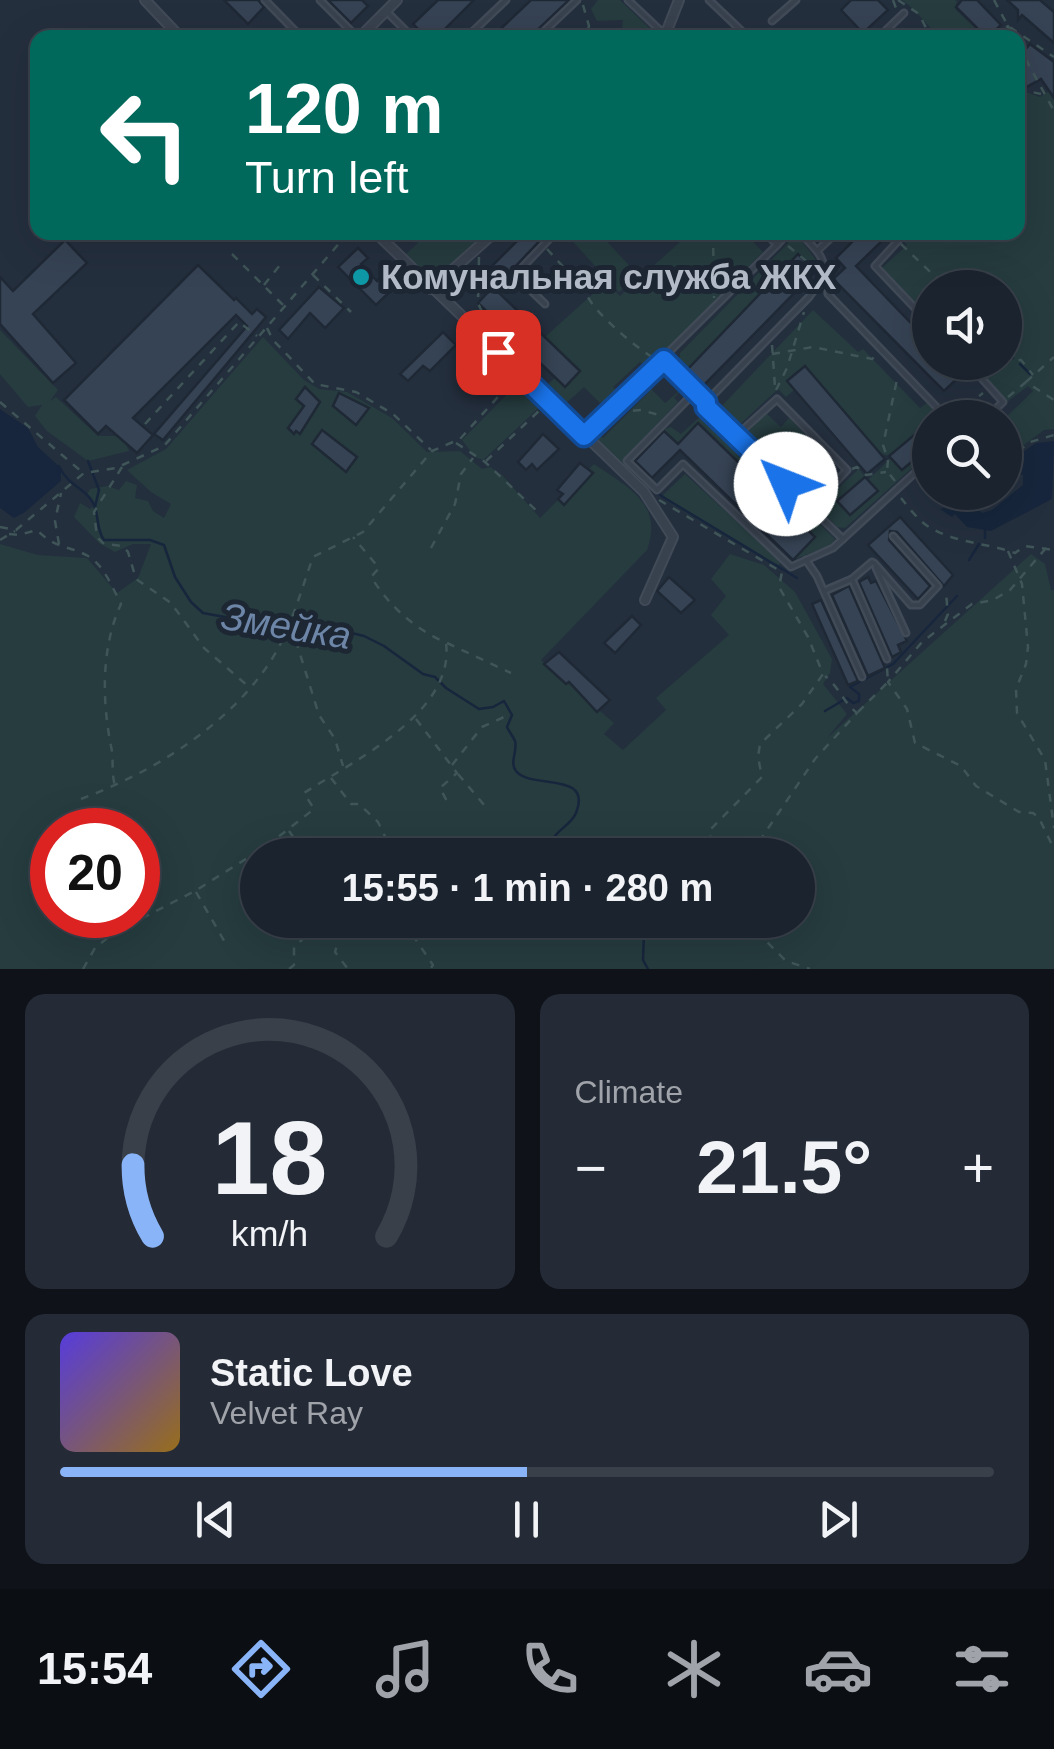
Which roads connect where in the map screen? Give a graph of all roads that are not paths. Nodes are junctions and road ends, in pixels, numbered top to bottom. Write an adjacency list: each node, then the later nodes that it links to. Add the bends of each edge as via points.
1 (265, 0): 15 (lane)
2 (320, 0): 16 (lane)
3 (396, 0): 11 (street)
4 (506, 0): 19 (lane)
5 (579, 0): 20 (lane)
6 (628, 0): 21 (lane)
7 (679, 0): 22 (street)
8 (709, 0): 23 (lane)
9 (796, 0): 13 (lane)
10 (150, 2): 14 (street)
11 (386, 11): 17 (street); 18 (lane)
12 (902, 15): 24 (lane)
13 (772, 21)
14 (174, 30)
15 (294, 30)
16 (350, 30)
17 (366, 30)
18 (404, 30)
19 (474, 30)
20 (545, 30)
21 (658, 30)
22 (668, 30)
23 (741, 30)
24 (886, 30)
25 (383, 240): 36 (street)
26 (486, 240): 36 (street)
27 (550, 240): 37 (lane, via 515,275)
28 (773, 240): 33 (lane)
29 (782, 240): 33 (lane)
30 (807, 240): 34 (lane)
31 (828, 240): 34 (lane)
32 (897, 240): 38 (lane, via 875,266)
33 (778, 245): 39 (lane)
34 (817, 251): 35 (lane)
35 (825, 265): 42 (lane, via 828,294); 44 (lane, via 809,297)
36 (430, 289): 45 (street)
37 (545, 304)
38 (912, 305)
39 (662, 361): 41 (lane); 45 (lane)
40 (984, 380): 43 (lane)
41 (695, 392): 44 (lane); 51 (lane, via 627,462 656,490 683,464 791,568)
42 (933, 400)
43 (1001, 400)
44 (706, 402): 46 (lane)
45 (584, 436): 55 (street, via 644,492 673,538)
46 (736, 436): 48 (lane); 48 (lane, via 777,398 847,470)
47 (912, 475): 50 (lane)
48 (811, 508): 50 (lane)
49 (894, 536): 52 (lane, via 938,586 911,605)
50 (842, 539): 51 (lane)
51 (806, 560): 54 (lane)
52 (874, 563): 53 (lane); 56 (lane)
53 (852, 578): 54 (lane); 57 (lane)
54 (824, 591): 58 (lane)
55 (645, 600)
56 (906, 633)
57 (887, 658)
58 (862, 677)

